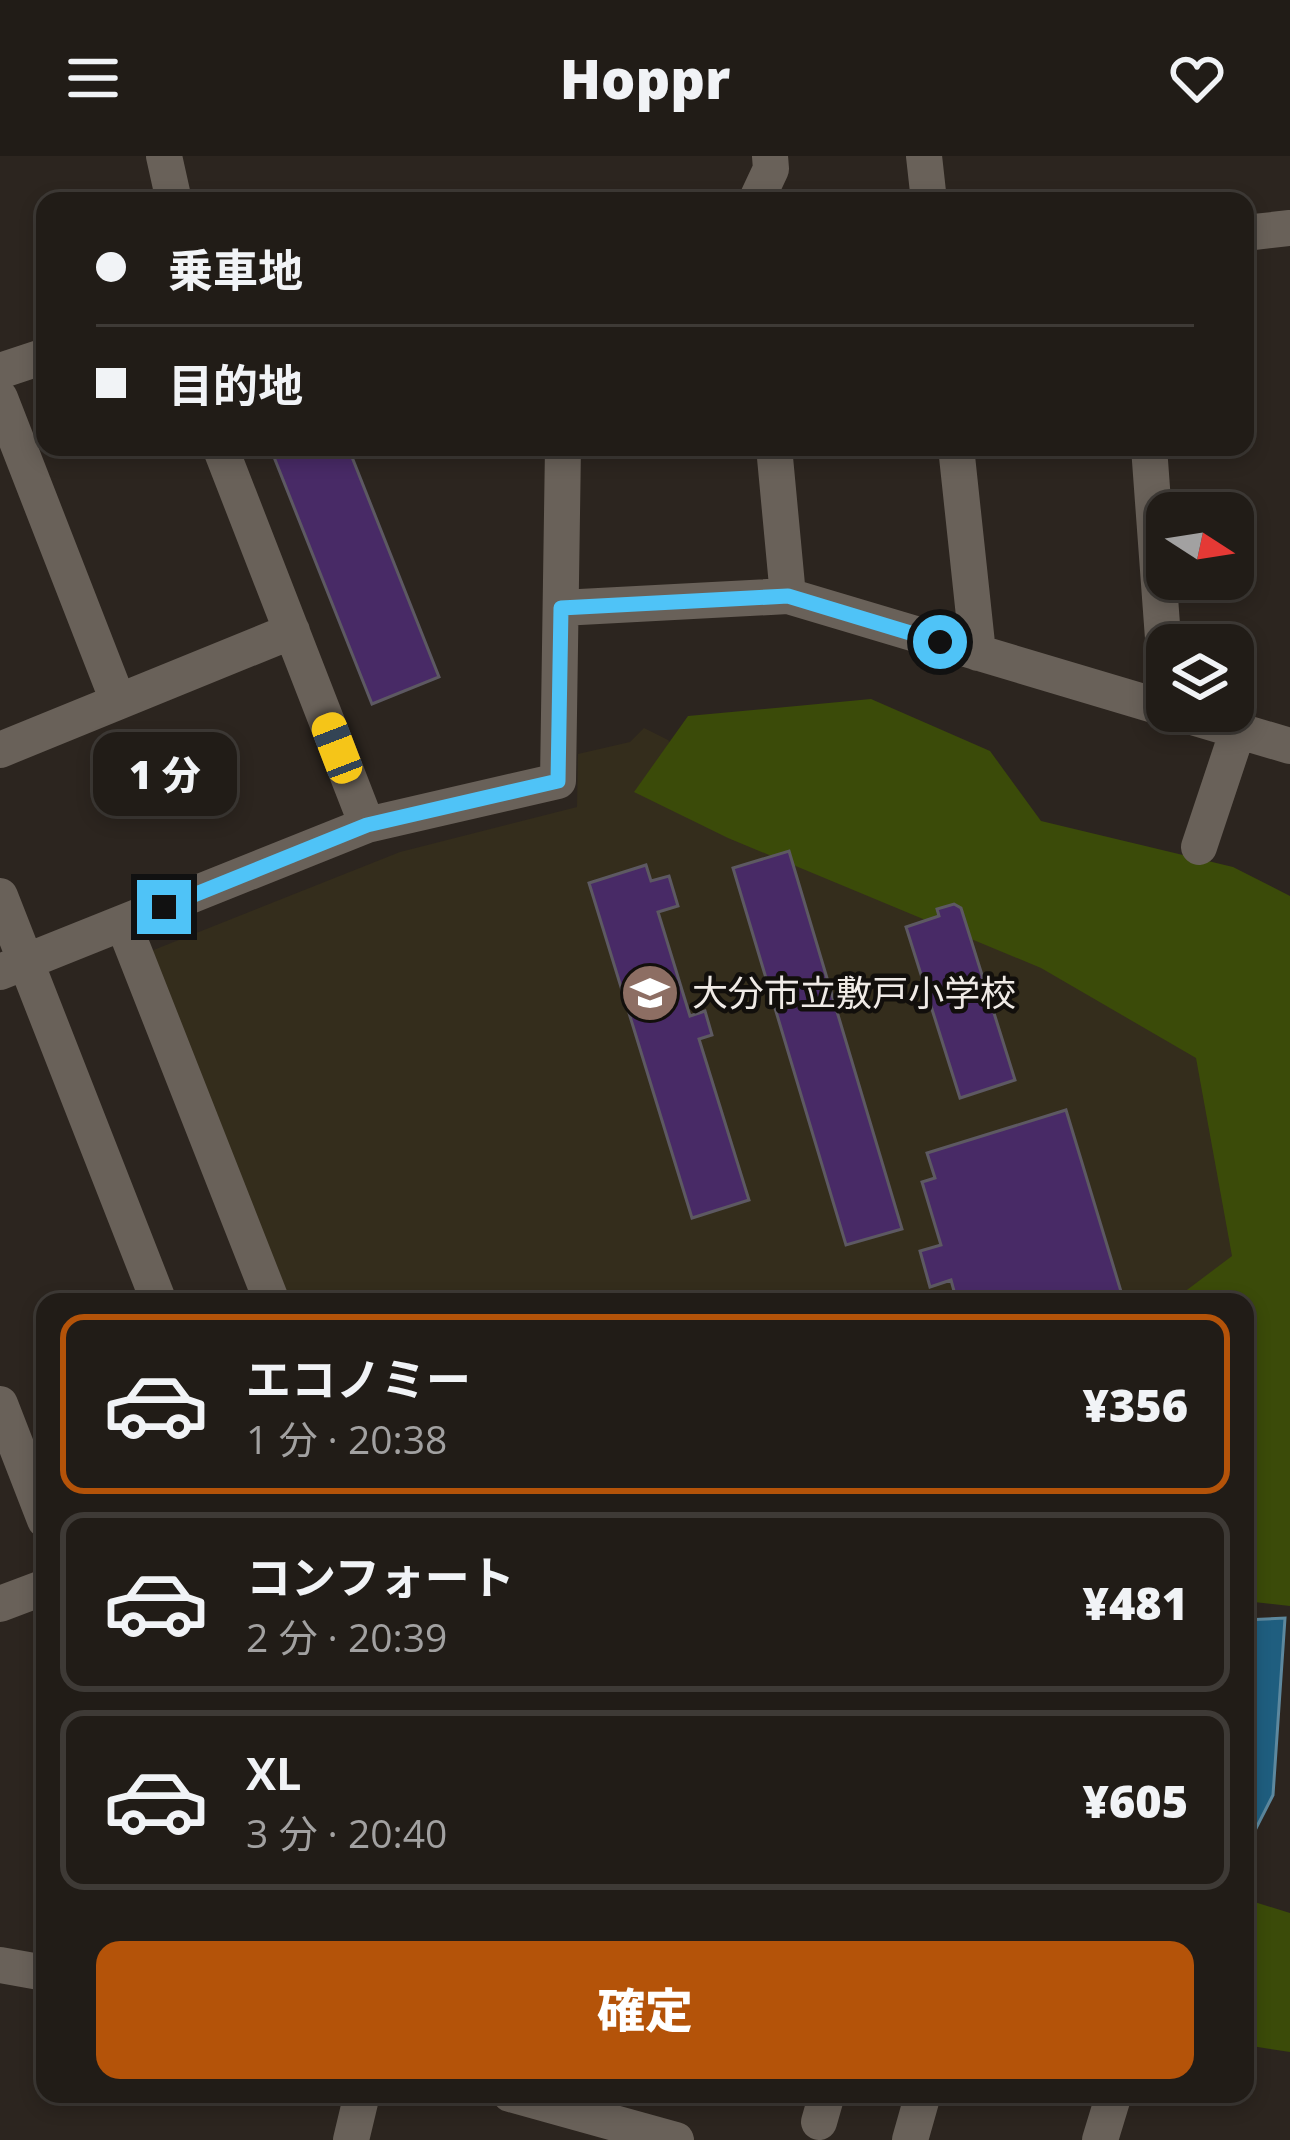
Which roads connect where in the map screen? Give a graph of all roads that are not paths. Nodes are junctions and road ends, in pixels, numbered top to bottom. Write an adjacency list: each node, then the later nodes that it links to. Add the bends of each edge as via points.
1 (164, 156): 4 (street)
2 (770, 156): 5 (street)
3 (924, 156): 6 (street)
4 (172, 192)
5 (760, 192)
6 (928, 192)
7 (1290, 228): 8 (street)
8 (1254, 232)
9 (36, 359): 10 (street)
10 (0, 371)
11 (0, 398): 22 (street)
12 (224, 456): 20 (street)
13 (563, 456): 18 (street)
14 (774, 456): 17 (street)
15 (957, 456): 21 (street)
16 (1150, 456): 19 (street)
17 (788, 596): 18 (street); 21 (street)
18 (561, 608): 28 (street, via 558,781)
19 (1162, 624)
20 (292, 631): 22 (street); 28 (street)
21 (979, 653): 23 (street)
22 (118, 701): 27 (street)
23 (1146, 703)
24 (1237, 732): 29 (street)
25 (1244, 732): 26 (street)
26 (1290, 746)
27 (0, 751)
28 (367, 825): 31 (street)
29 (1199, 847)
30 (0, 896): 32 (street)
31 (123, 923): 32 (street); 34 (street)
32 (13, 967): 33 (street)
33 (155, 1293)
34 (268, 1293)
35 (0, 1404): 36 (street)
36 (36, 1497)
37 (0, 1965): 38 (street)
38 (36, 1971)
39 (360, 2103): 44 (street)
40 (542, 2103): 45 (street)
41 (921, 2103): 43 (street)
42 (1111, 2103): 46 (street)
43 (914, 2139)
44 (351, 2140)
45 (676, 2140)
46 (1100, 2140)

